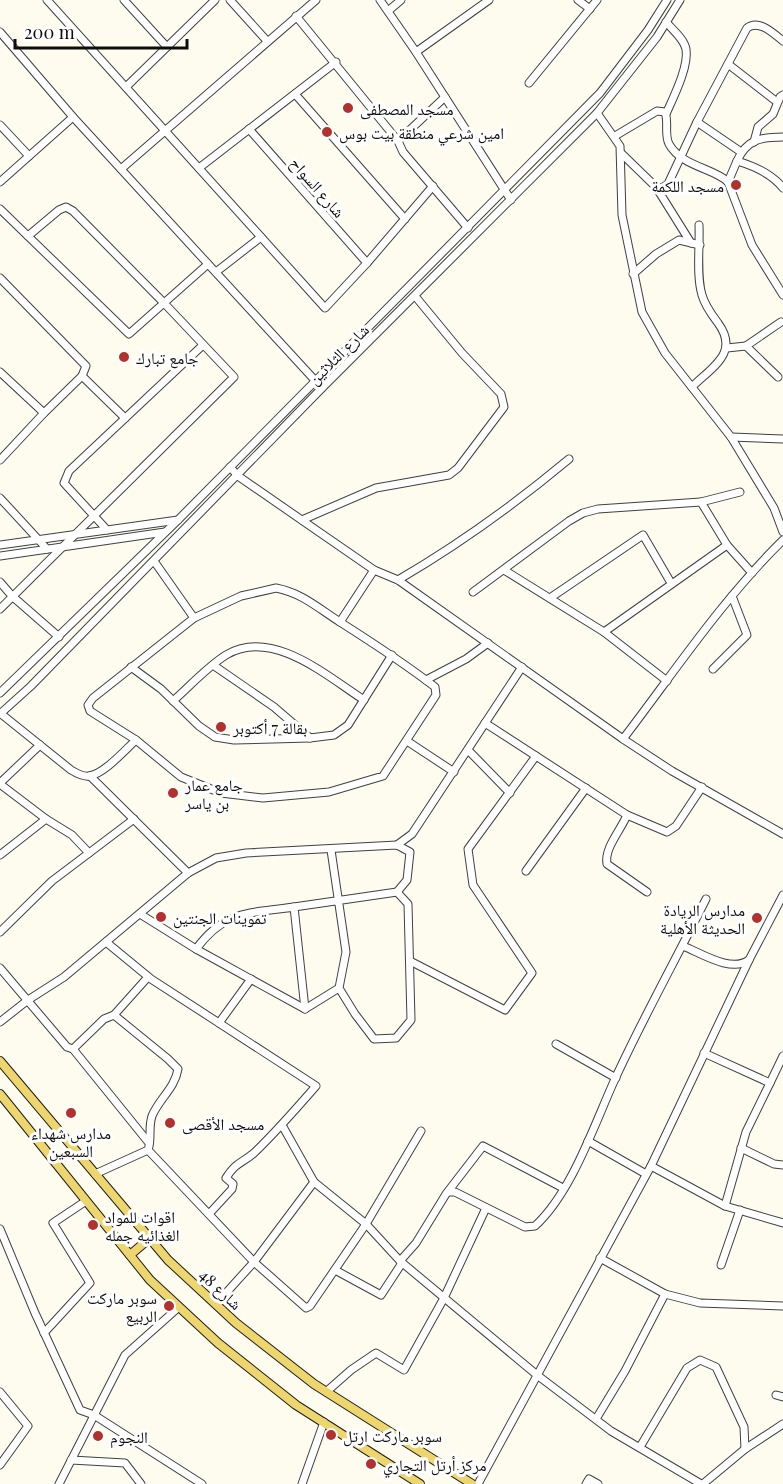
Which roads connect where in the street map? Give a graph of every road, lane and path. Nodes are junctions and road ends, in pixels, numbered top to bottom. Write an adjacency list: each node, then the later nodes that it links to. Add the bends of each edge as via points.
1 (47, 0): 25 (street)
2 (124, 0): 20 (street)
3 (230, 0): 19 (street)
4 (316, 0): 15 (street)
5 (380, 0): 14 (street)
6 (401, 0): 14 (street)
7 (489, 0): 21 (street)
8 (578, 0): 13 (street)
9 (597, 0): 13 (street)
10 (667, 0): 53 (street, شارع الثلاثين, via 600,93)
11 (680, 0): 16 (street, شارع الثلاثين)
12 (209, 2): 20 (street)
13 (590, 9): 24 (street)
14 (388, 11): 21 (street)
15 (296, 16): 19 (street); 22 (street)
16 (666, 22): 30 (street, شارع الثلاثين); 31 (street, via 686,50)
17 (0, 32): 32 (street)
18 (783, 40): 23 (street, via 753,25 747,28)
19 (267, 41): 36 (street)
20 (167, 47): 25 (street)
21 (416, 52): 28 (street)
22 (336, 62): 26 (street); 39 (street)
23 (728, 64): 29 (street); 33 (street)
24 (529, 83)
25 (126, 87): 36 (street)
26 (295, 94): 35 (street); 56 (street)
27 (783, 95): 29 (street)
28 (445, 97): 39 (street); 53 (street)
29 (777, 102): 40 (street, via 773,114 758,127)
30 (597, 113): 37 (street); 54 (street, شارع الثلاثين)
31 (666, 114): 37 (street, via 657,111); 44 (street, via 667,140)
32 (73, 117): 43 (street); 47 (street)
33 (698, 122): 41 (street); 44 (street)
34 (0, 125): 43 (street)
35 (249, 129): 46 (street); 63 (street, شارع السواح)
36 (165, 130): 46 (street); 47 (street)
37 (615, 136): 42 (street)
38 (783, 136): 40 (street, via 763,137)
39 (398, 141): 50 (street)
40 (754, 142): 41 (street)
41 (741, 152): 45 (street)
42 (621, 153): 51 (street); 66 (street, via 621,208)
43 (29, 156): 48 (street)
44 (681, 156): 49 (street); 51 (street, via 668,184)
45 (737, 161): 49 (street); 52 (street, via 765,173)
46 (199, 168): 60 (street)
47 (121, 169): 64 (street)
48 (0, 182)
49 (728, 182): 68 (street, via 752,246)
50 (434, 186): 56 (street); 58 (street)
51 (656, 188): 61 (street)
52 (783, 188)
53 (504, 191): 54 (street); 58 (street, شارع الثلاثين)
54 (511, 200): 69 (street, شارع الثلاثين)
55 (0, 209): 59 (street)
56 (405, 219): 63 (street)
57 (699, 225): 62 (street)
58 (468, 228): 78 (street, شارع الثلاثين)
59 (28, 236): 70 (street, via 66,207); 70 (street, via 129,334)
60 (261, 237): 63 (street, via 325,308); 65 (street)
61 (691, 243): 62 (street); 66 (street, via 679,240)
62 (700, 245): 74 (street, via 702,295 725,334)
63 (367, 263)
64 (208, 264): 65 (street); 70 (street)
65 (216, 272): 78 (street)
66 (633, 274): 79 (street, via 645,319)
67 (0, 278): 76 (street, via 86,366)
68 (783, 295)
69 (415, 296): 80 (street, شارع الثلاثين); 94 (street, via 501,394 504,407 449,475 376,488)
70 (164, 303): 72 (street)
71 (781, 322): 73 (street)
72 (203, 345): 82 (street); 92 (street, via 234,377)
73 (746, 346): 74 (street); 77 (street)
74 (727, 348): 79 (street)
75 (0, 372): 81 (street)
76 (82, 376): 81 (street); 82 (street)
77 (778, 376)
78 (314, 380): 80 (street); 87 (street, شارع الثلاثين)
79 (692, 387): 83 (street)
80 (322, 388): 88 (street, شارع الثلاثين)
81 (44, 413): 86 (street)
82 (125, 417): 92 (street, via 66,476 64,483)
83 (731, 437): 84 (street); 96 (street)
84 (783, 439)
85 (569, 459): 110 (street, via 476,530)
86 (0, 460)
87 (230, 467): 88 (street); 93 (street, شارع الثلاثين)
88 (238, 476): 94 (street); 106 (street, شارع الثلاثين)
89 (740, 492): 91 (street)
90 (0, 498): 99 (street)
91 (701, 502): 102 (street); 108 (street, via 583,513)
92 (93, 516): 95 (street); 98 (street)
93 (178, 520): 95 (street); 97 (street, شارع الثلاثين)
94 (302, 520): 107 (street)
95 (107, 530): 98 (street)
96 (783, 530)
97 (165, 532): 103 (street); 121 (street, شارع الثلاثين)
98 (75, 534): 99 (street); 103 (street)
99 (38, 539): 101 (street); 104 (street)
100 (783, 540): 109 (street)
101 (0, 545)
102 (727, 545): 109 (street); 112 (street)
103 (62, 547): 104 (street); 114 (street)
104 (47, 549): 105 (street)
105 (0, 556)
106 (154, 561): 118 (street); 133 (street, شارع الثلاثين)
107 (374, 570): 110 (street); 119 (street)
108 (504, 570): 113 (street); 116 (street)
109 (752, 573): 115 (street)
110 (398, 580): 122 (street)
111 (0, 582): 114 (street)
112 (671, 583): 116 (street, via 642,535); 120 (street)
113 (473, 592)
114 (12, 596): 117 (street); 121 (street)
115 (732, 596): 127 (street, via 747,634); 129 (street)
116 (550, 598): 120 (street)
117 (0, 609)
118 (194, 618): 119 (street, via 241,596 276,588 293,591); 125 (street)
119 (340, 622): 123 (street)
120 (604, 632): 129 (street)
121 (59, 637): 130 (street, شارع الثلاثين)
122 (488, 643): 126 (street); 128 (street)
123 (392, 655): 128 (street); 131 (street)
124 (213, 665): 131 (street, via 244,648 274,648 295,655); 132 (street); 135 (street, via 274,707)
125 (131, 666): 132 (street); 137 (street, via 88,705 90,711)
126 (522, 667): 134 (street); 136 (street)
127 (713, 669)
128 (426, 680): 138 (street, via 435,687 436,695)
129 (667, 681): 136 (street)
130 (0, 693)
131 (364, 700): 135 (street, via 340,732)
132 (173, 701): 135 (street, via 215,737)
133 (0, 713): 139 (street)
134 (485, 723): 140 (street); 141 (street)
135 (310, 738)
136 (623, 739): 146 (street)
137 (136, 740): 138 (street, via 181,777 203,788 263,798 329,792 377,779 388,770); 143 (street, via 113,762)
138 (406, 741): 142 (street)
139 (39, 745): 143 (street, via 71,770); 144 (street)
140 (468, 750): 142 (street); 147 (street)
141 (536, 756): 145 (street); 147 (street)
142 (454, 772): 152 (street, via 412,834)
143 (90, 776): 150 (street)
144 (0, 784): 149 (street)
145 (586, 788): 148 (street); 156 (street)
146 (702, 788): 148 (street, via 676,826 667,832); 151 (street)
147 (510, 793): 170 (street, via 468,849 473,885 532,973 505,1010)
148 (627, 815): 159 (street, via 609,850 607,864)
149 (46, 819): 154 (street, via 72,835); 155 (street)
150 (134, 819): 154 (street); 157 (street)
151 (783, 834)
152 (397, 845): 153 (street); 158 (street, via 410,852 407,880)
153 (331, 850): 157 (street, via 246,853 216,858); 162 (street)
154 (89, 853): 165 (street, via 51,881)
155 (0, 855)
156 (526, 871)
157 (188, 873): 164 (street)
158 (397, 892): 162 (street); 170 (street, via 408,904)
159 (647, 892)
160 (783, 895): 169 (street)
161 (706, 899): 167 (street)
162 (339, 900): 163 (street); 174 (street, via 346,952)
163 (294, 907): 168 (street, via 231,917 212,930); 176 (street)
164 (140, 914): 166 (street); 168 (street)
165 (0, 932)
166 (106, 942): 172 (street); 175 (street)
167 (683, 946): 169 (street, via 724,963 743,965); 185 (street)
168 (196, 949): 173 (street)
169 (749, 960): 182 (street)
170 (410, 961): 174 (street, via 411,1020 396,1038 374,1039)
171 (0, 969): 175 (street)
172 (148, 977): 177 (street); 179 (street)
173 (251, 979): 176 (street); 179 (street)
174 (339, 988): 176 (street)
175 (28, 1000): 178 (street); 181 (street)
176 (305, 1009)
177 (114, 1015): 181 (street, via 104,1018); 191 (street, via 178,1069 176,1079 151,1118)
178 (0, 1022)
179 (219, 1023): 188 (street, via 316,1086)
180 (555, 1044): 185 (street)
181 (73, 1049): 191 (street)
182 (704, 1053): 186 (street); 194 (street)
183 (783, 1056): 186 (street)
184 (0, 1061): 195 (main road, شارع 48)
185 (616, 1078): 190 (street)
186 (770, 1083): 192 (street)
187 (0, 1094): 200 (main road)
188 (282, 1125): 197 (street); 204 (street, via 235,1165 226,1178 233,1184 232,1189)
189 (421, 1131): 206 (street)
190 (588, 1141): 196 (street); 198 (street)
191 (149, 1147): 195 (street); 204 (street)
192 (741, 1148): 193 (street); 201 (street)
193 (783, 1165)
194 (651, 1166): 196 (street); 201 (street)
195 (95, 1174): 208 (main road, شارع 48)
196 (646, 1174): 210 (street)
197 (314, 1182): 206 (street); 211 (street)
198 (563, 1188): 199 (street, via 483,1146); 202 (street, via 535,1227 525,1227)
199 (449, 1192): 202 (street); 212 (street)
200 (86, 1201): 209 (main road); 220 (street, via 53,1223 90,1283)
201 (725, 1206): 203 (street)
202 (486, 1208): 216 (street)
203 (740, 1210): 205 (street); 213 (street)
204 (209, 1214): 211 (street)
205 (783, 1223)
206 (366, 1224): 212 (street); 214 (street)
207 (0, 1229): 220 (street)
208 (150, 1238): 209 (main road); 217 (main road, شارع 48)
209 (129, 1255): 219 (main road)
210 (600, 1258): 215 (street); 221 (street)
211 (254, 1262): 214 (street, via 306,1308); 217 (street)
212 (401, 1262): 214 (street, via 381,1295); 216 (street)
213 (721, 1265)
214 (335, 1270)
215 (665, 1294): 218 (street, via 699,1303); 225 (street)
216 (444, 1298): 221 (street); 223 (street, via 404,1370 376,1353)
217 (216, 1304): 223 (main road, شارع 48)
218 (783, 1306)
219 (179, 1307): 224 (street, via 125,1355); 226 (main road, via 296,1405)
220 (44, 1333): 224 (street, via 80,1410)
221 (537, 1375): 225 (street); 239 (street)
222 (0, 1392): 231 (street, via 28,1426)
223 (326, 1392): 233 (main road, شارع 48)
224 (94, 1415): 230 (street); 232 (street)
225 (596, 1419): 228 (street)
226 (324, 1422): 237 (street); 238 (main road)
227 (783, 1424): 229 (street)
228 (640, 1447): 229 (street, via 687,1368 700,1360 716,1367 744,1427); 242 (street)
229 (745, 1449): 242 (street)
230 (71, 1460): 234 (street); 235 (street, via 125,1463)
231 (0, 1465)
232 (193, 1482): 236 (street)
233 (466, 1482)
234 (59, 1484)
235 (141, 1484)
236 (202, 1484)
237 (302, 1484)
238 (420, 1484)
239 (478, 1484)
240 (586, 1484): 241 (street, via 589,1479)
241 (598, 1484)
242 (702, 1484)

